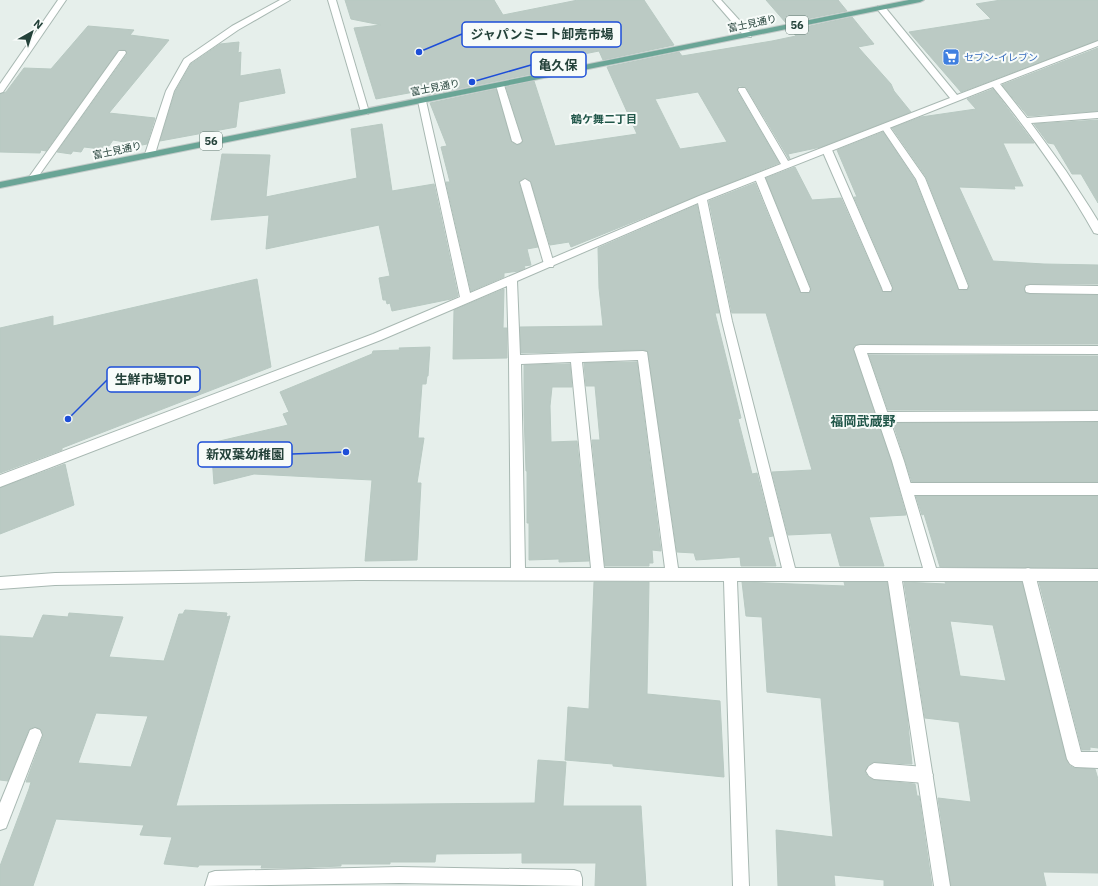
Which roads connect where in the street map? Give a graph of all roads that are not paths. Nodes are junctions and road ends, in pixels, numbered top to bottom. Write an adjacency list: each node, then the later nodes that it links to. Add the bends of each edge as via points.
1 (62, 0): 13 (street)
2 (286, 0): 23 (street, via 235,28 187,61 170,91)
3 (332, 0): 17 (street)
4 (717, 0): 8 (street)
5 (920, 0): 6 (main road, 富士見通り / 56)
6 (897, 2): 7 (main road, 富士見通り / 56)
7 (881, 8): 8 (main road, 富士見通り / 56); 15 (street)
8 (748, 35): 12 (main road, 富士見通り / 56)
9 (1098, 43): 11 (street)
10 (122, 53): 26 (street)
11 (995, 84): 15 (street); 19 (street)
12 (500, 85): 16 (main road, 富士見通り / 56); 21 (street)
13 (0, 90)
14 (742, 90): 24 (street)
15 (956, 99): 20 (street)
16 (422, 102): 17 (main road, 富士見通り / 56); 38 (street)
17 (365, 112): 23 (main road, 富士見通り / 56)
18 (1098, 115): 19 (street)
19 (1025, 121): 30 (street, via 1076,193)
20 (885, 127): 22 (street); 33 (street, via 920,178)
21 (517, 140)
22 (827, 150): 24 (street); 34 (street)
23 (150, 154): 26 (main road, 富士見通り / 56)
24 (786, 165): 25 (street)
25 (759, 176): 29 (street); 35 (street)
26 (32, 179): 28 (main road, 富士見通り / 56)
27 (526, 182): 31 (street)
28 (0, 185)
29 (702, 198): 31 (street); 50 (street, via 727,321)
30 (1098, 230)
31 (549, 264): 32 (street)
32 (512, 279): 38 (street); 41 (street)
33 (963, 286)
34 (887, 288)
35 (805, 289)
36 (1030, 289): 37 (street)
37 (1098, 290)
38 (466, 299): 44 (street, via 377,337)
39 (1098, 350): 43 (street, via 860,349)
40 (576, 358): 41 (street); 47 (street); 48 (street, via 643,355)
41 (515, 360): 54 (street)
42 (1098, 416): 43 (street)
43 (885, 417): 45 (street)
44 (0, 481)
45 (908, 489): 46 (street); 52 (street)
46 (1098, 489)
47 (598, 574): 48 (street); 54 (street)
48 (672, 574): 49 (street)
49 (730, 574): 50 (street); 65 (street)
50 (790, 574): 51 (street)
51 (894, 574): 52 (street); 60 (street)
52 (931, 574): 53 (street)
53 (1028, 574): 55 (street); 58 (street, via 1075,759)
54 (518, 575): 56 (street, via 357,574 55,579)
55 (1098, 575)
56 (0, 583)
57 (35, 735): 61 (street)
58 (1098, 760)
59 (874, 771): 60 (street)
60 (926, 775): 66 (street)
61 (0, 822)
62 (398, 880): 63 (street, via 215,879); 64 (street, via 574,878)
63 (213, 886)
64 (574, 886)
65 (740, 886)
66 (942, 886)

